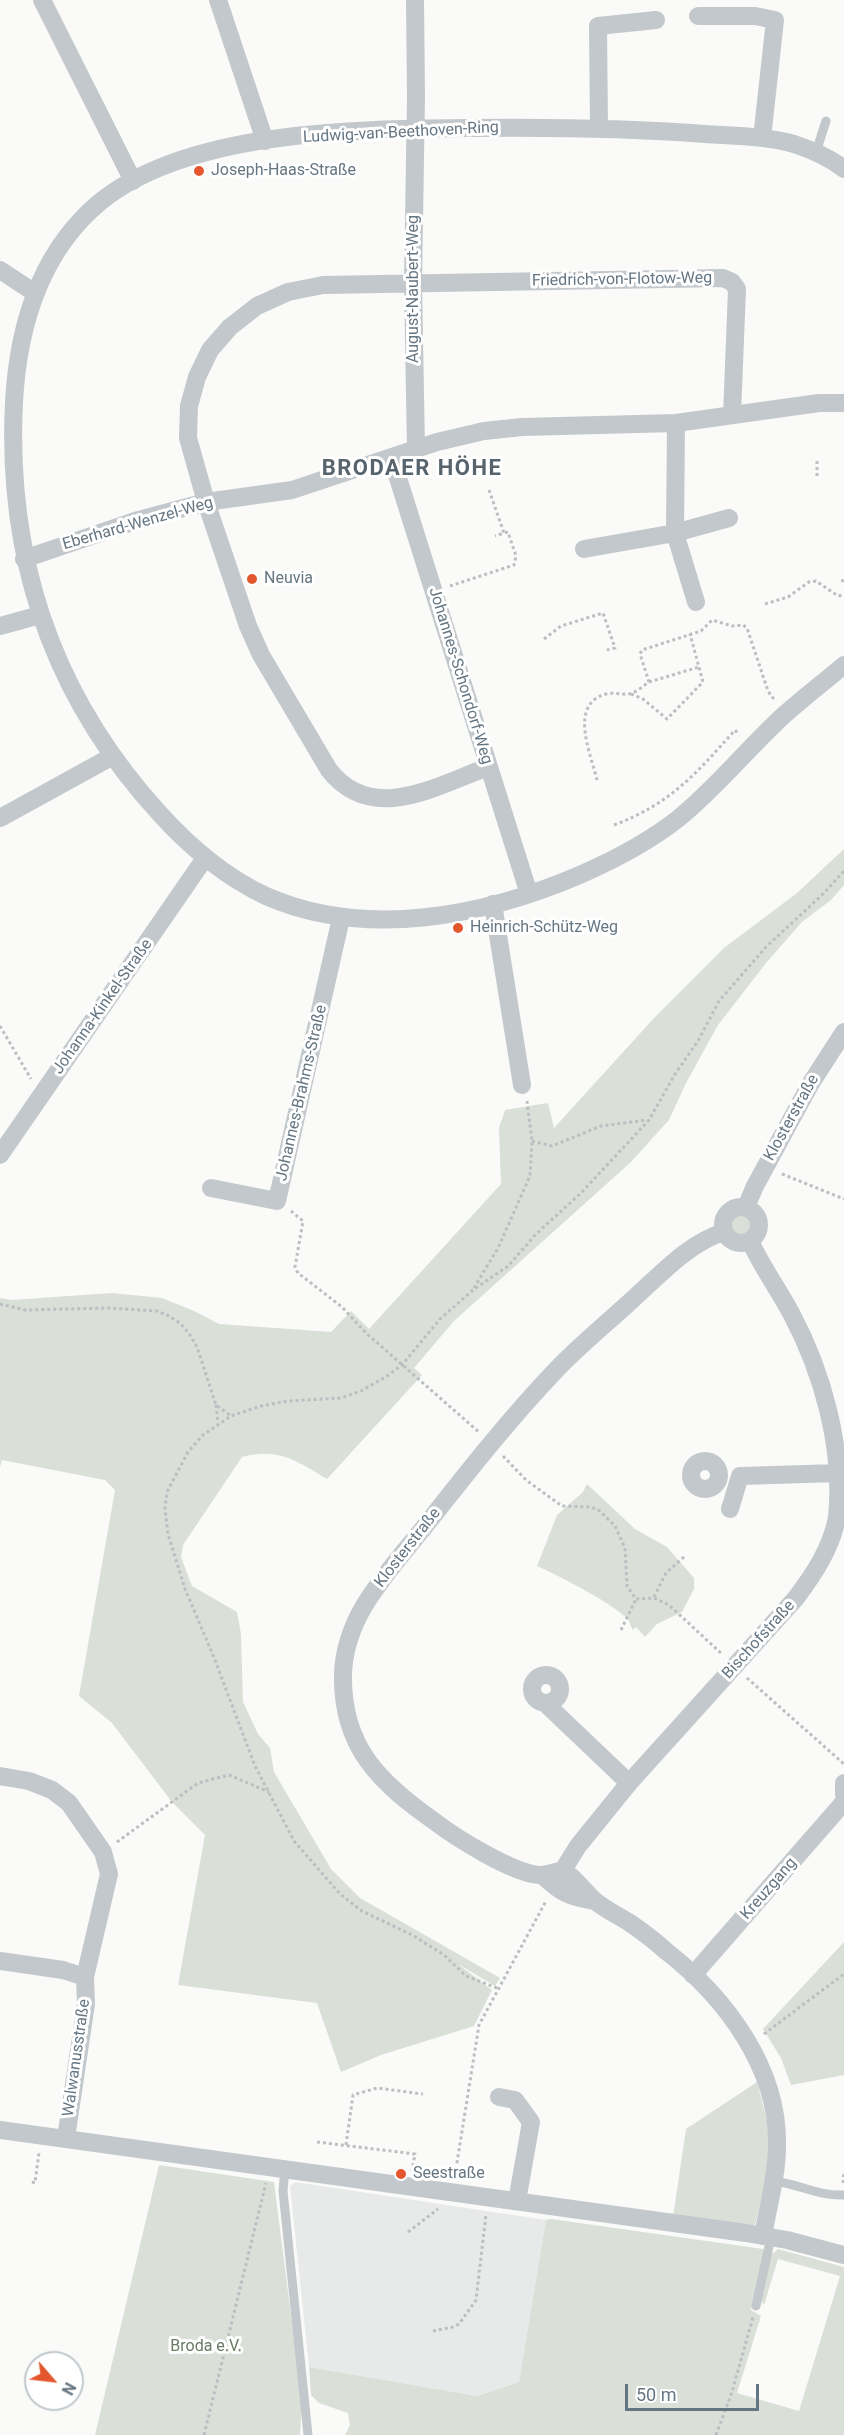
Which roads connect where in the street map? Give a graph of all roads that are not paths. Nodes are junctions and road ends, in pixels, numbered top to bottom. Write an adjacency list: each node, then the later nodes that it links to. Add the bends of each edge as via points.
1 (42, 0): 13 (street)
2 (218, 0): 10 (street)
3 (415, 0): 7 (street, August-Naubert-Weg)
4 (698, 16): 9 (street, via 775,20)
5 (656, 20): 8 (street, via 598,26)
6 (826, 121): 11 (lane)
7 (414, 128): 8 (street, Ludwig-van-Beethoven-Ring); 10 (street, Ludwig-van-Beethoven-Ring); 15 (street, August-Naubert-Weg)
8 (599, 128): 9 (street, Ludwig-van-Beethoven-Ring)
9 (762, 138): 11 (street, Ludwig-van-Beethoven-Ring)
10 (265, 141): 13 (street, Ludwig-van-Beethoven-Ring, via 167,164)
11 (816, 152): 12 (street, Ludwig-van-Beethoven-Ring)
12 (844, 169)
13 (133, 181): 16 (street, Ludwig-van-Beethoven-Ring, via 103,200 76,225 54,254)
14 (0, 270): 16 (street)
15 (413, 284): 18 (street, Friedrich-von-Flotow-Weg, via 723,278 737,289); 20 (street, August-Naubert-Weg); 23 (street, via 323,285 288,292 257,306 230,327 210,350 189,406 188,438)
16 (35, 293): 22 (street, Ludwig-van-Beethoven-Ring, via 23,332 15,381)
17 (844, 403): 18 (street, Eberhard-Wenzel-Weg)
18 (732, 415): 19 (street, Eberhard-Wenzel-Weg)
19 (676, 423): 20 (street, Eberhard-Wenzel-Weg, via 503,429); 25 (street)
20 (416, 449): 21 (street, Eberhard-Wenzel-Weg)
21 (392, 459): 23 (street, Eberhard-Wenzel-Weg, via 292,490); 35 (street, Johannes-Schondorf-Weg)
22 (7, 476): 27 (street, Ludwig-van-Beethoven-Ring)
23 (206, 502): 27 (street, Eberhard-Wenzel-Weg, via 135,521); 35 (street, via 261,655 329,770 342,783 365,796 399,798)
24 (729, 518): 25 (street)
25 (675, 532): 26 (street); 28 (street)
26 (584, 549)
27 (24, 559): 29 (street, Ludwig-van-Beethoven-Ring)
28 (696, 602)
29 (40, 615): 30 (street); 34 (street, Ludwig-van-Beethoven-Ring, via 73,691)
30 (0, 626)
31 (844, 665): 33 (street, Ludwig-van-Beethoven-Ring)
32 (844, 676): 33 (street, Ludwig-van-Beethoven-Ring)
33 (813, 691): 38 (street, Ludwig-van-Beethoven-Ring, via 750,747 702,798 652,838 581,874)
34 (111, 757): 36 (street); 37 (street, Ludwig-van-Beethoven-Ring)
35 (488, 767): 38 (street, Johannes-Schondorf-Weg)
36 (0, 818)
37 (205, 858): 40 (street, Ludwig-van-Beethoven-Ring, via 268,897); 43 (street, Johanna-Kinkel-Straße)
38 (528, 894): 39 (street, Ludwig-van-Beethoven-Ring)
39 (493, 904): 40 (street, Ludwig-van-Beethoven-Ring, via 417,918); 42 (street)
40 (341, 918): 44 (street, Johannes-Brahms-Straße, via 277,1201)
41 (844, 1032): 45 (street, Klosterstraße, via 811,1083)
42 (522, 1085)
43 (0, 1155)
44 (211, 1188)
45 (746, 1207): 46 (street, via 728,1212); 47 (street, via 756,1214 760,1226)
46 (724, 1232): 47 (street, via 738,1244); 59 (street, Klosterstraße, via 708,1237 666,1269 558,1367 507,1424 375,1589 355,1623 347,1648 342,1675 345,1705 351,1733 368,1763 398,1795 446,1830 514,1869)
47 (750, 1241): 48 (street, Bischofstraße, via 808,1346 831,1418)
48 (838, 1473): 50 (street); 54 (street, Bischofstraße, via 837,1517 812,1577)
49 (720, 1476): 50 (street)
50 (740, 1476): 51 (street)
51 (730, 1509)
52 (545, 1703): 54 (street)
53 (0, 1776): 63 (street, Walwanusstraße, via 52,1790 69,1803 103,1852 109,1874)
54 (629, 1783): 58 (street, Bischofstraße)
55 (844, 1783): 56 (street)
56 (844, 1795)
57 (844, 1802): 62 (street, Kreuzgang)
58 (563, 1870): 59 (street, Klosterstraße); 60 (street, Klosterstraße)
59 (542, 1875): 60 (street, Klosterstraße, via 564,1894)
60 (595, 1901): 62 (street, Klosterstraße, via 669,1952)
61 (0, 1961): 63 (street, Walwanusstraße)
62 (693, 1975): 68 (street, Klosterstraße, via 739,2029 765,2077 776,2122)
63 (85, 1977): 66 (street, Walwanusstraße, via 86,2004)
64 (499, 2097): 70 (street, via 515,2100 531,2122)
65 (0, 2130): 66 (street)
66 (66, 2138): 67 (street)
67 (277, 2167): 70 (street, via 448,2199); 74 (lane, via 283,2191)
68 (774, 2181): 69 (lane, via 816,2194); 71 (street, Klosterstraße)
69 (844, 2195)
70 (517, 2201): 71 (street)
71 (767, 2236): 72 (street); 73 (lane)
72 (844, 2255)
73 (756, 2306)
74 (308, 2435)

